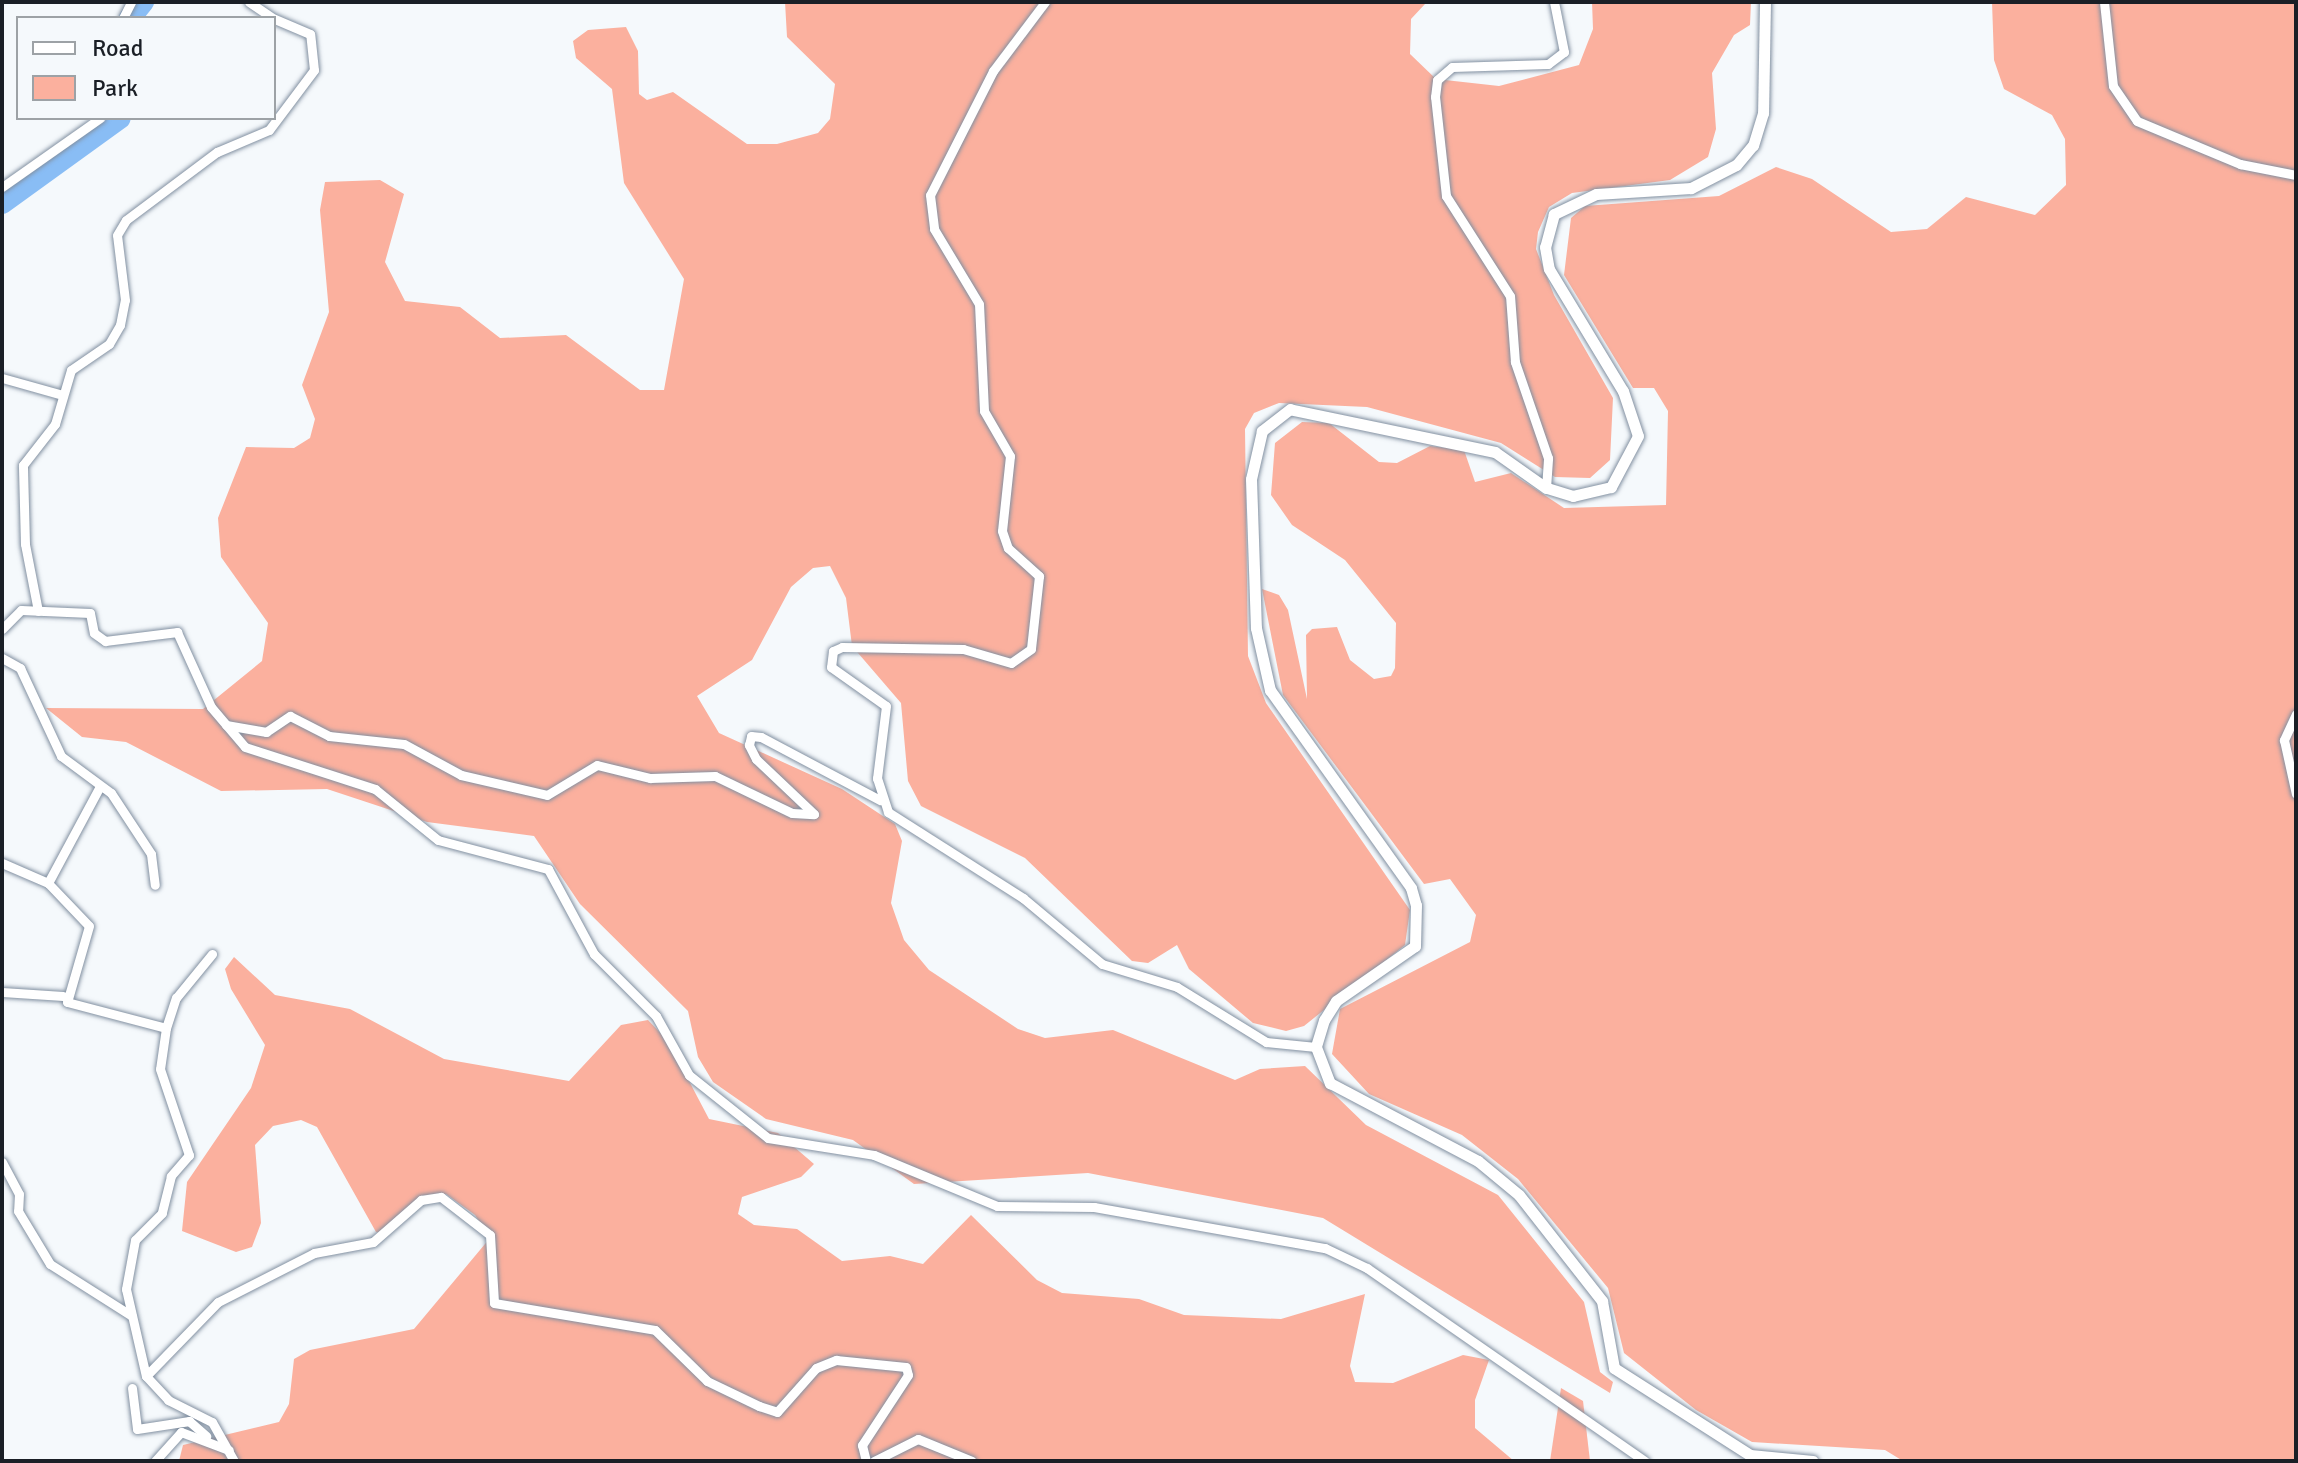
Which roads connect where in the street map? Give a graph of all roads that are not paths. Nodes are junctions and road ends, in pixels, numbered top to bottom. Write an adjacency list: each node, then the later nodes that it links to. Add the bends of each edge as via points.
1 (249, 2): 6 (street)
2 (1045, 2): 21 (street, via 993,71 930,195 934,229 979,304 984,411 1010,456 1002,531 1008,548 1039,576 1031,649 1011,663 963,649 833,651 831,667 886,706)
3 (1554, 2): 13 (street, via 1564,52 1548,64 1452,67 1437,80 1435,97 1446,196 1510,296 1515,362 1548,458)
4 (1765, 2): 13 (street, via 1763,113 1736,165 1691,188 1596,194 1554,214 1545,247 1549,269 1623,391 1638,436 1611,487 1573,496)
5 (2104, 2): 9 (street, via 2113,86 2137,121 2240,164)
6 (270, 16)
7 (276, 19): 12 (street, via 310,34 314,70 269,130 217,152 126,220 117,235 125,300 120,325 109,344 71,370)
8 (97, 120): 10 (street)
9 (2296, 175)
10 (2, 187)
11 (2, 378): 12 (street)
12 (59, 394): 14 (street, via 55,424 23,465 20,482)
13 (1546, 488): 29 (street, via 1495,452 1315,411 1277,415 1254,446 1256,628 1270,690 1411,888 1416,905 1415,946 1336,1001)
14 (38, 611): 15 (street, via 21,610); 18 (street, via 90,613 94,633 105,641 177,632)
15 (2, 629)
16 (2, 658): 19 (street, via 20,668 61,756)
17 (2296, 714): 20 (street, via 2284,740)
18 (224, 725): 21 (street, via 266,732 290,716 329,736 404,744 461,775 547,795 597,765 650,778 715,776 792,813 814,814 756,759 751,736 761,737); 41 (street, via 268,757 375,789 438,840 548,869 594,954 663,1024 689,1075 768,1138 874,1155 997,1206 1094,1207 1325,1248 1367,1268)
19 (99, 788): 23 (street); 24 (street, via 111,793 151,854)
20 (2296, 794)
21 (880, 800): 29 (street, via 1023,898 1102,964 1177,987 1266,1042)
22 (2, 863): 23 (street)
23 (48, 883): 27 (street, via 89,926)
24 (155, 885)
25 (212, 954): 28 (street, via 176,998)
26 (2, 992): 27 (street)
27 (63, 996): 28 (street)
28 (166, 1028): 31 (street, via 160,1069 189,1155 171,1176 162,1213 135,1240 126,1289)
29 (1316, 1047): 42 (street, via 1330,1083 1353,1101 1478,1161 1519,1195 1602,1301 1614,1368 1750,1455)
30 (2, 1162): 31 (street, via 19,1194 18,1211 50,1264)
31 (132, 1316): 32 (street)
32 (146, 1376): 35 (street, via 168,1400 212,1422); 38 (street, via 218,1302 314,1253 373,1242 421,1200 441,1197 490,1235 494,1303 655,1330 707,1381 759,1406 777,1412 816,1368 836,1360 906,1367 908,1375 862,1445)
33 (132, 1388): 34 (street, via 137,1429 189,1421)
34 (206, 1436): 35 (street); 36 (street, via 181,1432)
35 (229, 1450): 37 (street)
36 (155, 1461)
37 (234, 1461)
38 (866, 1461)
39 (874, 1461): 40 (street, via 918,1439)
40 (972, 1461)
41 (1645, 1461)
42 (1813, 1461)

